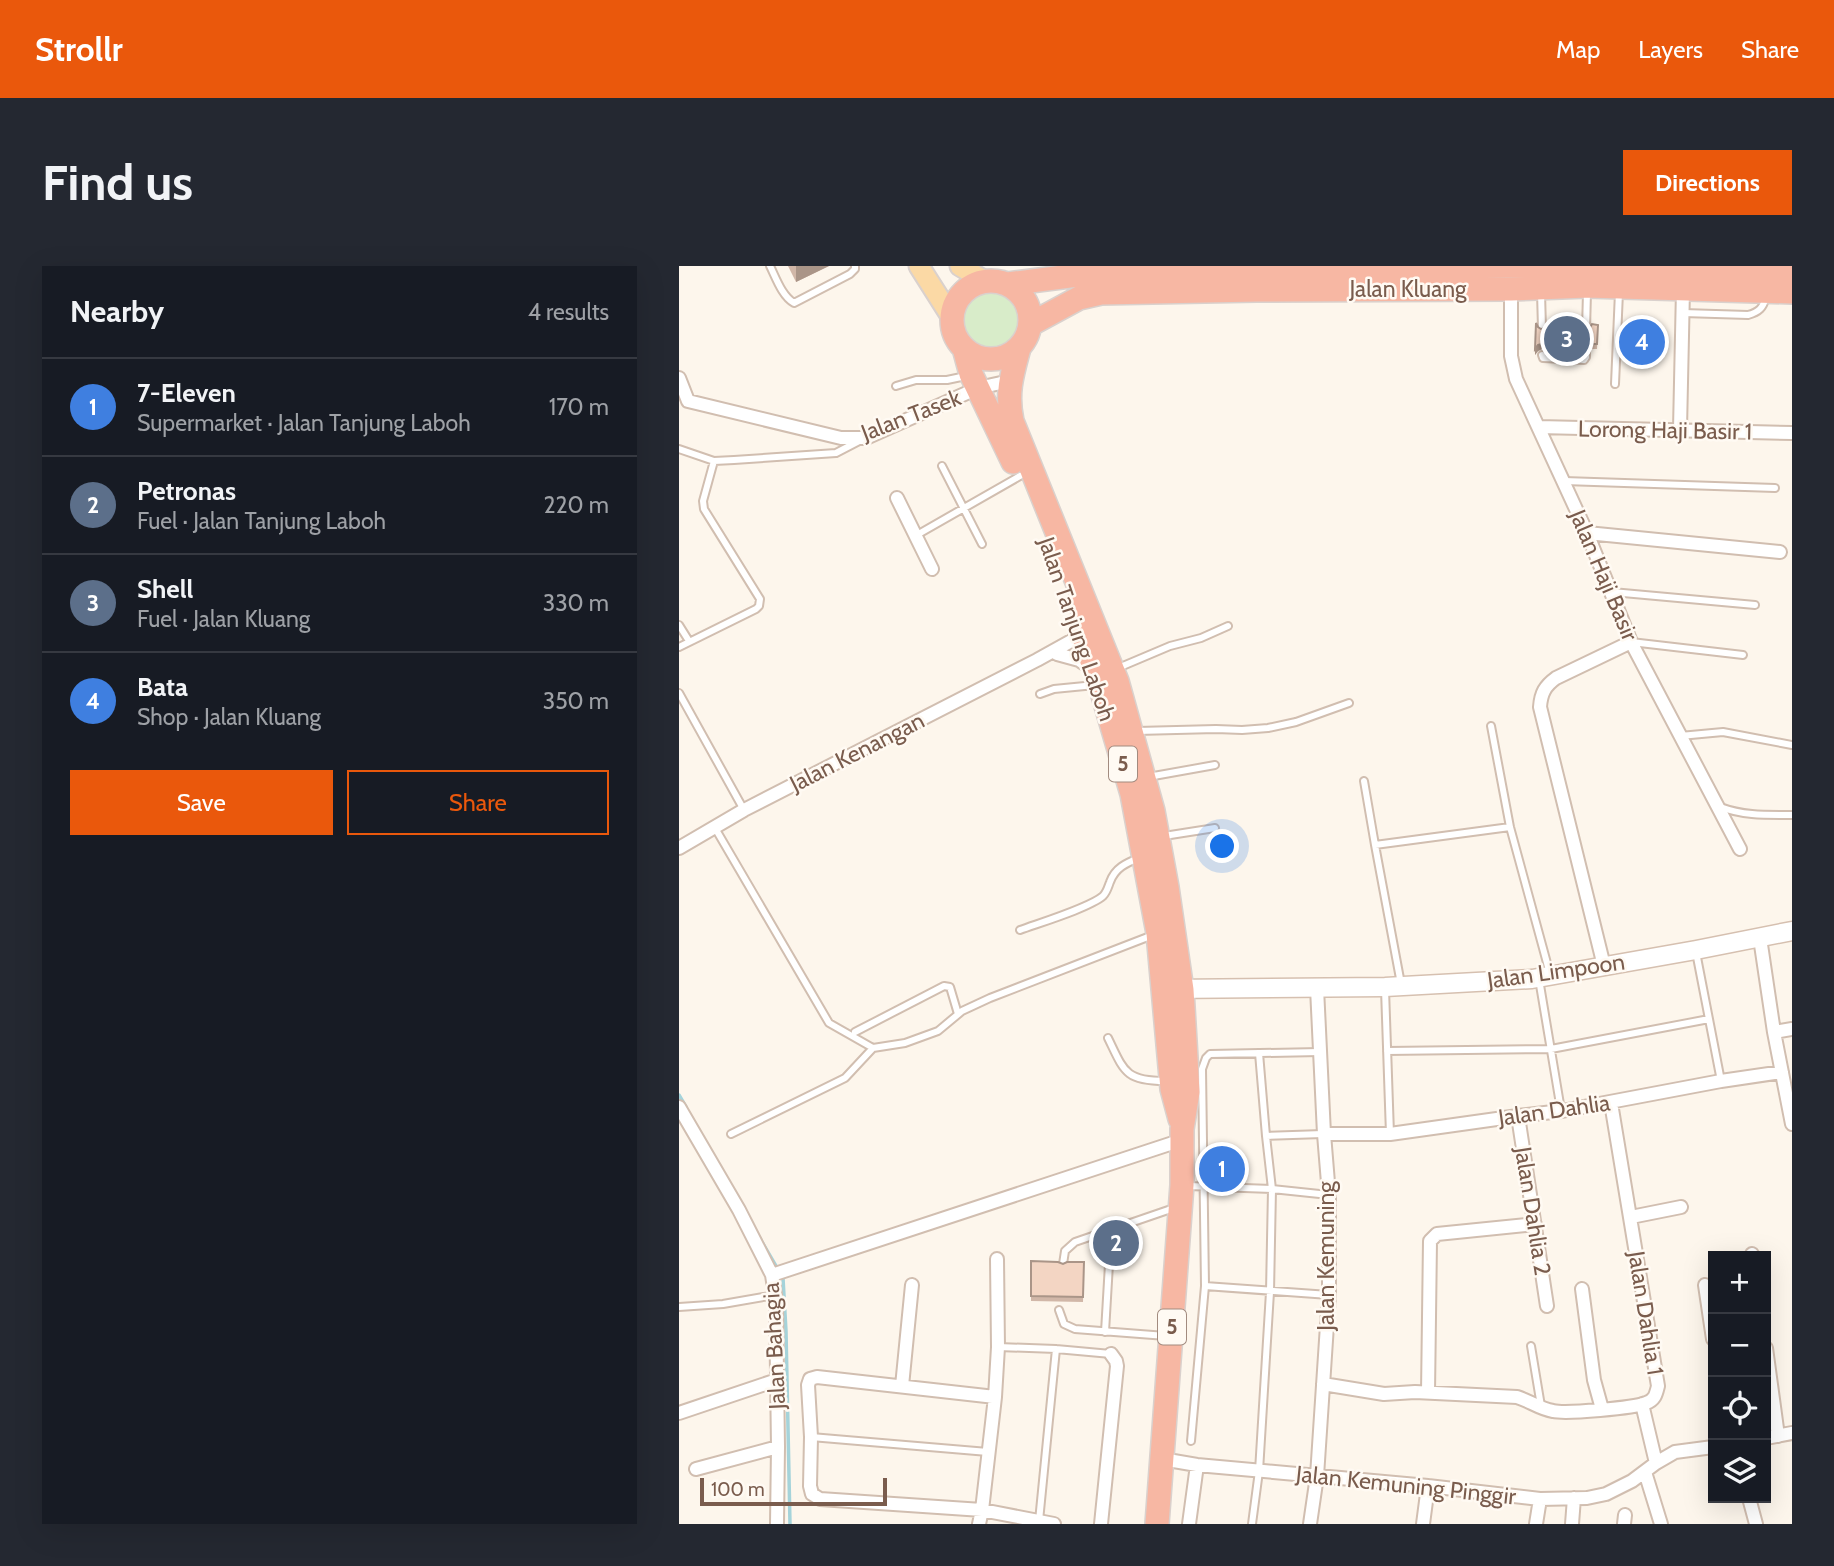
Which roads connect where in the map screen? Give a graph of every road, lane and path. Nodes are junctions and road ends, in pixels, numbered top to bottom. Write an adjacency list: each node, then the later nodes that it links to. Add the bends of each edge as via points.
1 (769, 266): 2 (lane, via 794,303 850,274)
2 (855, 266)
3 (919, 266): 19 (main road, 5)
4 (960, 266): 10 (main road)
5 (1434, 267): 6 (highway, Jalan Kluang); 9 (highway, Jalan Kluang, via 1449,274 1506,278)
6 (1117, 268): 7 (highway, Jalan Kluang)
7 (1088, 270): 11 (highway, Jalan Kluang)
8 (1792, 271): 9 (highway, Jalan Kluang, via 1704,268)
9 (1509, 274): 13 (highway, Jalan Kluang); 20 (highway, Jalan Kluang, via 1257,290 1101,293 1079,298); 33 (street, Jalan Haji Basir, via 1511,356 1516,379)
10 (985, 281): 11 (highway); 19 (highway, via 966,290)
11 (1008, 284): 20 (highway, via 1026,300)
12 (1587, 286): 13 (highway, Jalan Kluang); 14 (highway, Jalan Kluang); 22 (lane)
13 (1541, 287): 21 (lane)
14 (1620, 287): 15 (highway, Jalan Kluang); 30 (lane)
15 (1683, 289): 16 (highway, Jalan Kluang); 18 (street)
16 (1767, 292): 17 (highway, Jalan Kluang); 18 (lane, via 1757,313)
17 (1792, 292)
18 (1683, 313): 34 (street)
19 (952, 318): 23 (highway, 5)
20 (1031, 324): 24 (highway, 5)
21 (1542, 329)
22 (1586, 330)
23 (964, 348): 24 (highway, via 986,359 998,359); 28 (highway, Jalan Tanjung Laboh / 5)
24 (1019, 348): 29 (highway, Jalan Tanjung Laboh / 5)
25 (1586, 349): 26 (lane, via 1584,360)
26 (1542, 355)
27 (679, 378): 32 (street)
28 (975, 381): 29 (street, Jalan Tasek); 31 (lane, via 916,380); 36 (street, Jalan Tasek); 40 (highway, Jalan Tanjung Laboh / 5)
29 (1010, 381): 54 (highway, Jalan Tanjung Laboh / 5, via 1012,421)
30 (1615, 384)
31 (896, 386)
32 (683, 400): 36 (street, Jalan Tasek, via 841,438)
33 (1539, 427): 34 (street, Lorong Haji Basir 1); 41 (street, Jalan Haji Basir)
34 (1680, 429): 35 (street, Lorong Haji Basir 1)
35 (1792, 433)
36 (866, 438): 38 (lane, via 836,453)
37 (679, 449): 38 (lane)
38 (714, 461): 55 (lane, via 704,509 760,599 756,610)
39 (942, 466): 44 (lane)
40 (1020, 477): 44 (lane); 54 (highway, Jalan Tanjung Laboh / 5)
41 (1564, 481): 42 (lane); 45 (street, Jalan Haji Basir)
42 (1775, 488)
43 (897, 498): 46 (street)
44 (964, 508): 46 (lane); 47 (lane)
45 (1587, 533): 48 (street); 50 (street, Jalan Haji Basir)
46 (915, 536): 49 (street)
47 (982, 544)
48 (1780, 552)
49 (932, 569)
50 (1610, 591): 51 (lane); 56 (street, Jalan Haji Basir)
51 (1755, 605)
52 (679, 625): 55 (lane)
53 (1228, 626): 61 (lane)
54 (1089, 637): 58 (street, Jalan Kenangan); 60 (street, Jalan Kenangan, via 1073,640); 61 (highway, Jalan Tanjung Laboh / 5)
55 (689, 641): 57 (lane)
56 (1631, 642): 59 (lane); 67 (street, Jalan Haji Basir); 88 (street, via 1556,678 1543,690 1540,706)
57 (679, 647)
58 (1057, 654): 60 (street, Jalan Kenangan); 61 (street, via 1079,660)
59 (1743, 655)
60 (1037, 660): 73 (street, Jalan Kenangan)
61 (1103, 676): 63 (lane); 66 (highway, Jalan Tanjung Laboh / 5); 82 (highway, Jalan Tanjung Laboh / 5)
62 (679, 693): 73 (lane)
63 (1040, 694)
64 (1349, 703): 66 (lane, via 1268,728)
65 (1491, 726): 76 (lane)
66 (1131, 731): 70 (highway, Jalan Tanjung Laboh / 5)
67 (1680, 736): 68 (lane, via 1723,732); 72 (street, Jalan Haji Basir)
68 (1792, 745)
69 (1215, 765): 70 (lane)
70 (1145, 778): 78 (highway, Jalan Tanjung Laboh / 5)
71 (1364, 781): 79 (lane)
72 (1718, 806): 74 (lane, via 1751,816); 81 (street, Jalan Haji Basir)
73 (744, 810): 75 (street, Jalan Kenangan)
74 (1792, 816)
75 (714, 826): 80 (street, Jalan Kenangan); 99 (lane, via 829,1023)
76 (1510, 827): 79 (lane); 89 (lane)
77 (1215, 828): 78 (lane)
78 (1158, 837): 92 (highway, Jalan Tanjung Laboh / 5)
79 (1374, 845): 90 (lane)
80 (679, 848)
81 (1740, 849)
82 (1144, 857): 83 (lane, via 1119,868 1101,898); 85 (highway, Jalan Tanjung Laboh / 5)
83 (1020, 930)
84 (1792, 931): 86 (street, Jalan Limpoon)
85 (1158, 933): 92 (highway, Jalan Tanjung Laboh / 5); 93 (lane)
86 (1760, 938): 87 (street, Jalan Limpoon); 97 (street)
87 (1696, 950): 88 (street, Jalan Limpoon); 94 (lane)
88 (1604, 966): 89 (street, Jalan Limpoon)
89 (1545, 977): 90 (street, Jalan Limpoon); 100 (lane)
90 (1393, 987): 91 (street, Jalan Limpoon); 101 (lane)
91 (1317, 988): 92 (street, Jalan Limpoon); 102 (street, Jalan Kemuning)
92 (1173, 989): 105 (highway, Jalan Tanjung Laboh / 5); 115 (highway, Jalan Tanjung Laboh / 5, via 1188,1092)
93 (958, 1014): 96 (lane, via 947,985); 99 (lane, via 938,1031)
94 (1709, 1018): 100 (lane); 106 (lane)
95 (1792, 1029): 97 (street)
96 (855, 1032)
97 (1774, 1032): 104 (street)
98 (1108, 1038): 105 (lane, via 1122,1065 1135,1078)
99 (873, 1048): 112 (lane, via 845,1078)
100 (1551, 1049): 101 (lane); 109 (lane)
101 (1387, 1051): 114 (lane)
102 (1319, 1052): 103 (lane); 113 (street, Jalan Kemuning)
103 (1259, 1053): 116 (lane); 118 (lane, via 1210,1054 1204,1063)
104 (1782, 1072): 106 (street, Jalan Dahlia); 111 (street)
105 (1171, 1081): 115 (highway, Jalan Tanjung Laboh / 5)
106 (1721, 1081): 107 (street, Jalan Dahlia)
107 (1611, 1102): 109 (street, Jalan Dahlia); 121 (street, Jalan Dahlia 1)
108 (679, 1107): 126 (street, Jalan Bahagia)
109 (1562, 1111): 110 (street, Jalan Dahlia)
110 (1518, 1115): 114 (street, Jalan Dahlia); 122 (street, Jalan Dahlia 2)
111 (1792, 1124)
112 (731, 1134)
113 (1324, 1134): 114 (street, Jalan Dahlia); 116 (lane); 119 (street, Jalan Kemuning)
114 (1390, 1134)
115 (1182, 1135): 118 (highway, Jalan Tanjung Laboh / 5); 126 (street)
116 (1266, 1136): 117 (lane)
117 (1272, 1189): 118 (lane); 119 (lane); 131 (lane)
118 (1189, 1193): 123 (lane); 129 (lane); 139 (highway, Jalan Tanjung Laboh / 5)
119 (1329, 1195): 133 (street, Jalan Kemuning)
120 (1681, 1207): 121 (street)
121 (1631, 1217): 150 (street, Jalan Dahlia 1, via 1658,1386 1655,1396)
122 (1535, 1224): 134 (street, Jalan Dahlia 2); 148 (street, via 1440,1233 1430,1241)
123 (1111, 1230): 125 (lane, via 1075,1242 1065,1251); 138 (lane)
124 (997, 1259): 141 (street)
125 (1063, 1264)
126 (775, 1274): 132 (street, Jalan Bahagia)
127 (912, 1285): 147 (street)
128 (1705, 1285): 137 (street)
129 (1205, 1286): 131 (lane); 157 (lane)
130 (1582, 1289): 152 (street)
131 (1270, 1292): 133 (lane); 165 (lane)
132 (775, 1295): 135 (lane); 145 (street, Jalan Bahagia)
133 (1329, 1295): 146 (street, Jalan Kemuning)
134 (1547, 1306)
135 (679, 1307)
136 (1059, 1310): 138 (lane, via 1068,1326)
137 (1709, 1314)
138 (1105, 1332): 139 (lane)
139 (1172, 1336): 161 (highway, Jalan Tanjung Laboh / 5)
140 (1531, 1346): 151 (lane)
141 (998, 1347): 142 (lane); 149 (street)
142 (1056, 1349): 143 (lane); 173 (lane)
143 (1111, 1354): 177 (street, via 1117,1366)
144 (1768, 1377): 156 (street)
145 (777, 1380): 153 (street); 158 (street, Jalan Bahagia)
146 (1323, 1384): 148 (street, Jalan Dahlia 1, via 1384,1394); 167 (street, Jalan Kemuning)
147 (902, 1386): 149 (street); 155 (street, via 810,1379)
148 (1429, 1393): 151 (street, Jalan Dahlia 1, via 1517,1397)
149 (995, 1397): 160 (street)
150 (1642, 1404): 152 (street, Jalan Dahlia 1); 162 (street)
151 (1542, 1409): 152 (street, Jalan Dahlia 1)
152 (1602, 1409)
153 (679, 1413)
154 (1792, 1433): 156 (street)
155 (811, 1437): 160 (lane); 172 (street, via 810,1486 820,1499)
156 (1772, 1437)
157 (1191, 1441)
158 (778, 1447): 164 (street); 174 (street, Jalan Bahagia)
159 (1708, 1448): 162 (street, via 1675,1452)
160 (988, 1452): 172 (street)
161 (1162, 1459): 163 (street, Jalan Kemuning Pinggir); 178 (highway, Jalan Tanjung Laboh / 5)
162 (1656, 1463): 166 (street, Jalan Kemuning Pinggir)
163 (1197, 1465): 165 (street, Jalan Kemuning Pinggir); 179 (street)
164 (696, 1469)
165 (1259, 1471): 167 (street, Jalan Kemuning Pinggir); 180 (lane)
166 (1646, 1472): 169 (street, Jalan Kemuning Pinggir, via 1606,1494); 185 (street)
167 (1317, 1476): 168 (street, Jalan Kemuning Pinggir); 181 (street, Jalan Kemuning)
168 (1428, 1486): 170 (street, Jalan Kemuning Pinggir); 182 (street)
169 (1574, 1498): 170 (street, Jalan Kemuning Pinggir); 184 (street)
170 (1540, 1499): 183 (street)
171 (1750, 1503): 186 (street)
172 (982, 1510): 173 (street); 175 (street)
173 (1039, 1523): 176 (street)
174 (777, 1524)
175 (979, 1524)
176 (1054, 1524)
177 (1101, 1524)
178 (1157, 1524)
179 (1189, 1524)
180 (1252, 1524)
181 (1310, 1524)
182 (1423, 1524)
183 (1536, 1524)
184 (1572, 1524)
185 (1661, 1524)
186 (1756, 1524)

